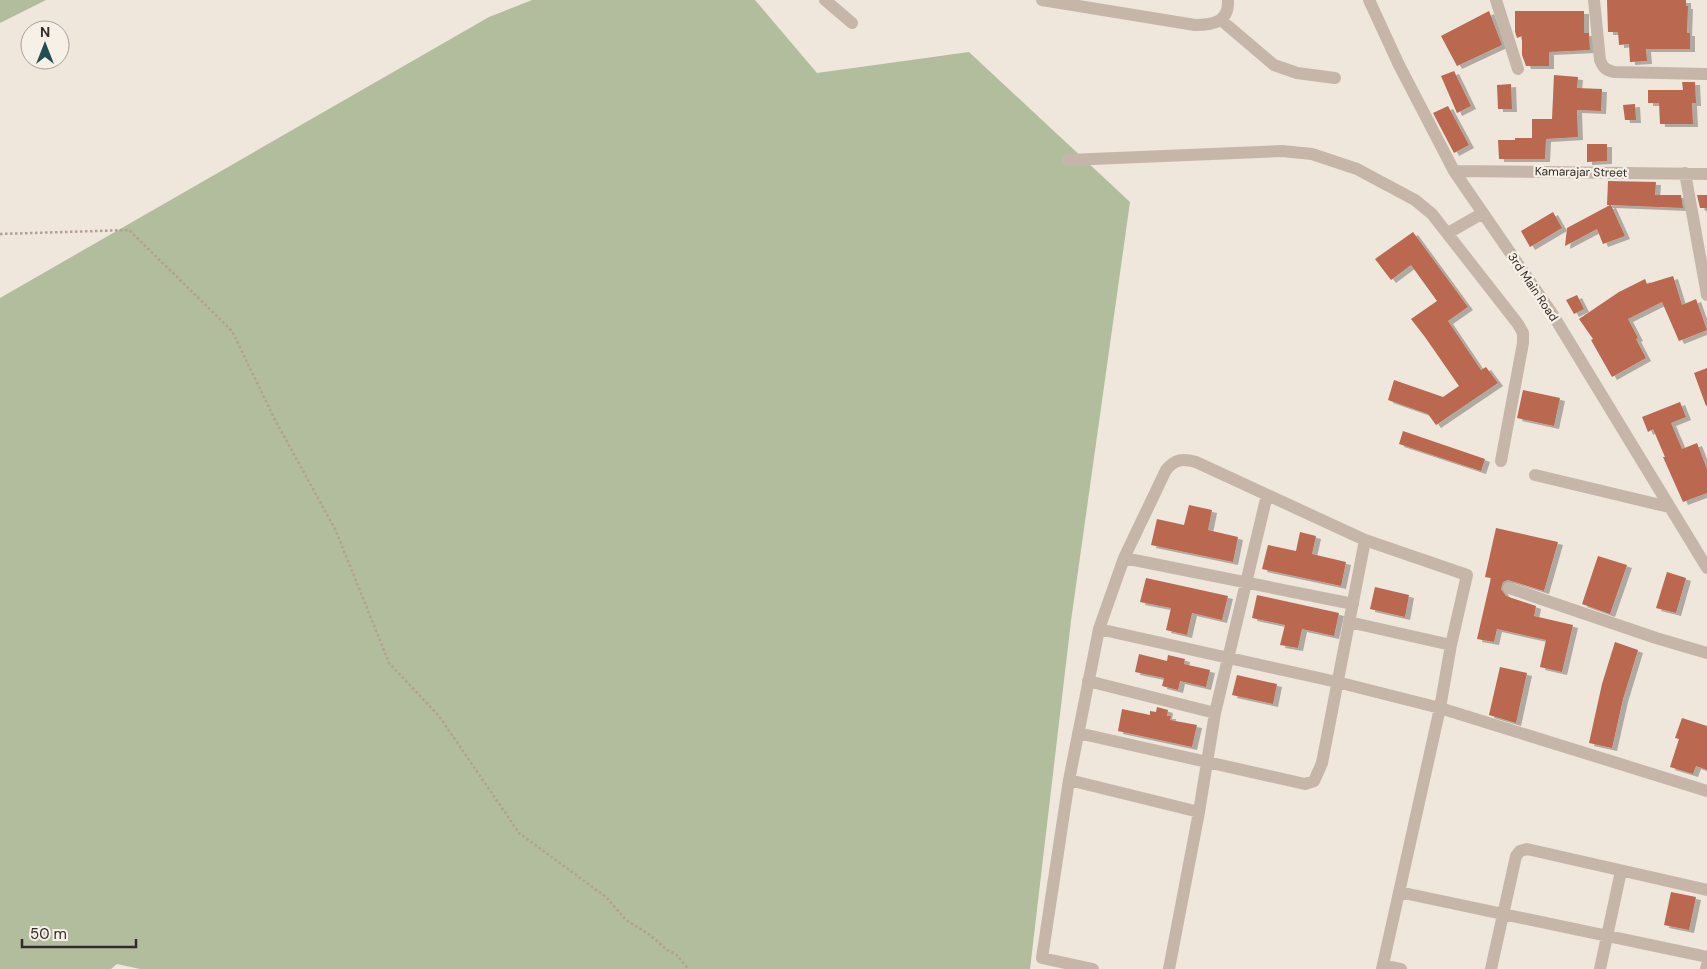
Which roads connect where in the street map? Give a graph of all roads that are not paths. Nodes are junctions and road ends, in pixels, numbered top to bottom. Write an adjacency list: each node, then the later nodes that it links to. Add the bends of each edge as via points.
1 (825, 0): 8 (street)
2 (1042, 0): 7 (street, via 1195,25 1209,25)
3 (1228, 0): 7 (street, via 1226,14)
4 (1369, 0): 13 (street, 3rd Main Road)
5 (1496, 0): 9 (street)
6 (1594, 0): 10 (street, via 1600,60 1607,71)
7 (1221, 20): 11 (street, via 1274,65 1297,73)
8 (852, 23)
9 (1518, 69)
10 (1707, 74)
11 (1335, 78)
12 (1068, 160): 17 (street, via 1282,151 1312,154 1357,169 1415,200)
13 (1454, 171): 14 (street, Kamarajar Street); 16 (street, 3rd Main Road)
14 (1685, 173): 15 (street, Kamarajar Street); 18 (street)
15 (1707, 174)
16 (1483, 213): 17 (street); 22 (street, 3rd Main Road, via 1553,315)
17 (1448, 233): 19 (street, via 1523,333)
18 (1707, 296)
19 (1501, 461)
20 (1535, 475): 22 (street)
21 (1267, 495): 23 (street); 25 (street, via 1196,462 1175,461 1166,470); 27 (street)
22 (1669, 506): 24 (street, 3rd Main Road)
23 (1365, 540): 29 (street); 32 (street, via 1467,575)
24 (1701, 548): 26 (street, 3rd Main Road)
25 (1124, 558): 27 (street); 31 (street)
26 (1707, 568)
27 (1246, 582): 29 (street); 34 (street)
28 (1509, 588): 33 (street)
29 (1353, 604): 30 (street)
30 (1349, 622): 32 (street); 36 (street)
31 (1100, 629): 34 (street); 35 (street)
32 (1451, 645): 37 (street)
33 (1707, 653)
34 (1228, 658): 36 (street); 38 (street)
35 (1088, 682): 38 (street); 39 (street)
36 (1337, 682): 37 (street); 40 (street, via 1322,763 1314,781 1305,784)
37 (1440, 708): 42 (street); 46 (street)
38 (1215, 713): 40 (street)
39 (1078, 733): 40 (street); 41 (street)
40 (1208, 762): 43 (street)
41 (1069, 780): 43 (street); 50 (street)
42 (1707, 791)
43 (1199, 812): 53 (street)
44 (1621, 870): 45 (street); 47 (street, via 1527,849 1520,851 1516,856); 48 (street)
45 (1707, 890)
46 (1399, 892): 47 (street); 51 (street)
47 (1503, 914): 48 (street); 55 (street)
48 (1607, 936): 49 (street); 56 (street)
49 (1707, 957)
50 (1041, 964): 52 (street)
51 (1382, 967): 54 (street)
52 (1093, 969)
53 (1170, 969)
54 (1401, 969)
55 (1491, 969)
56 (1600, 969)

